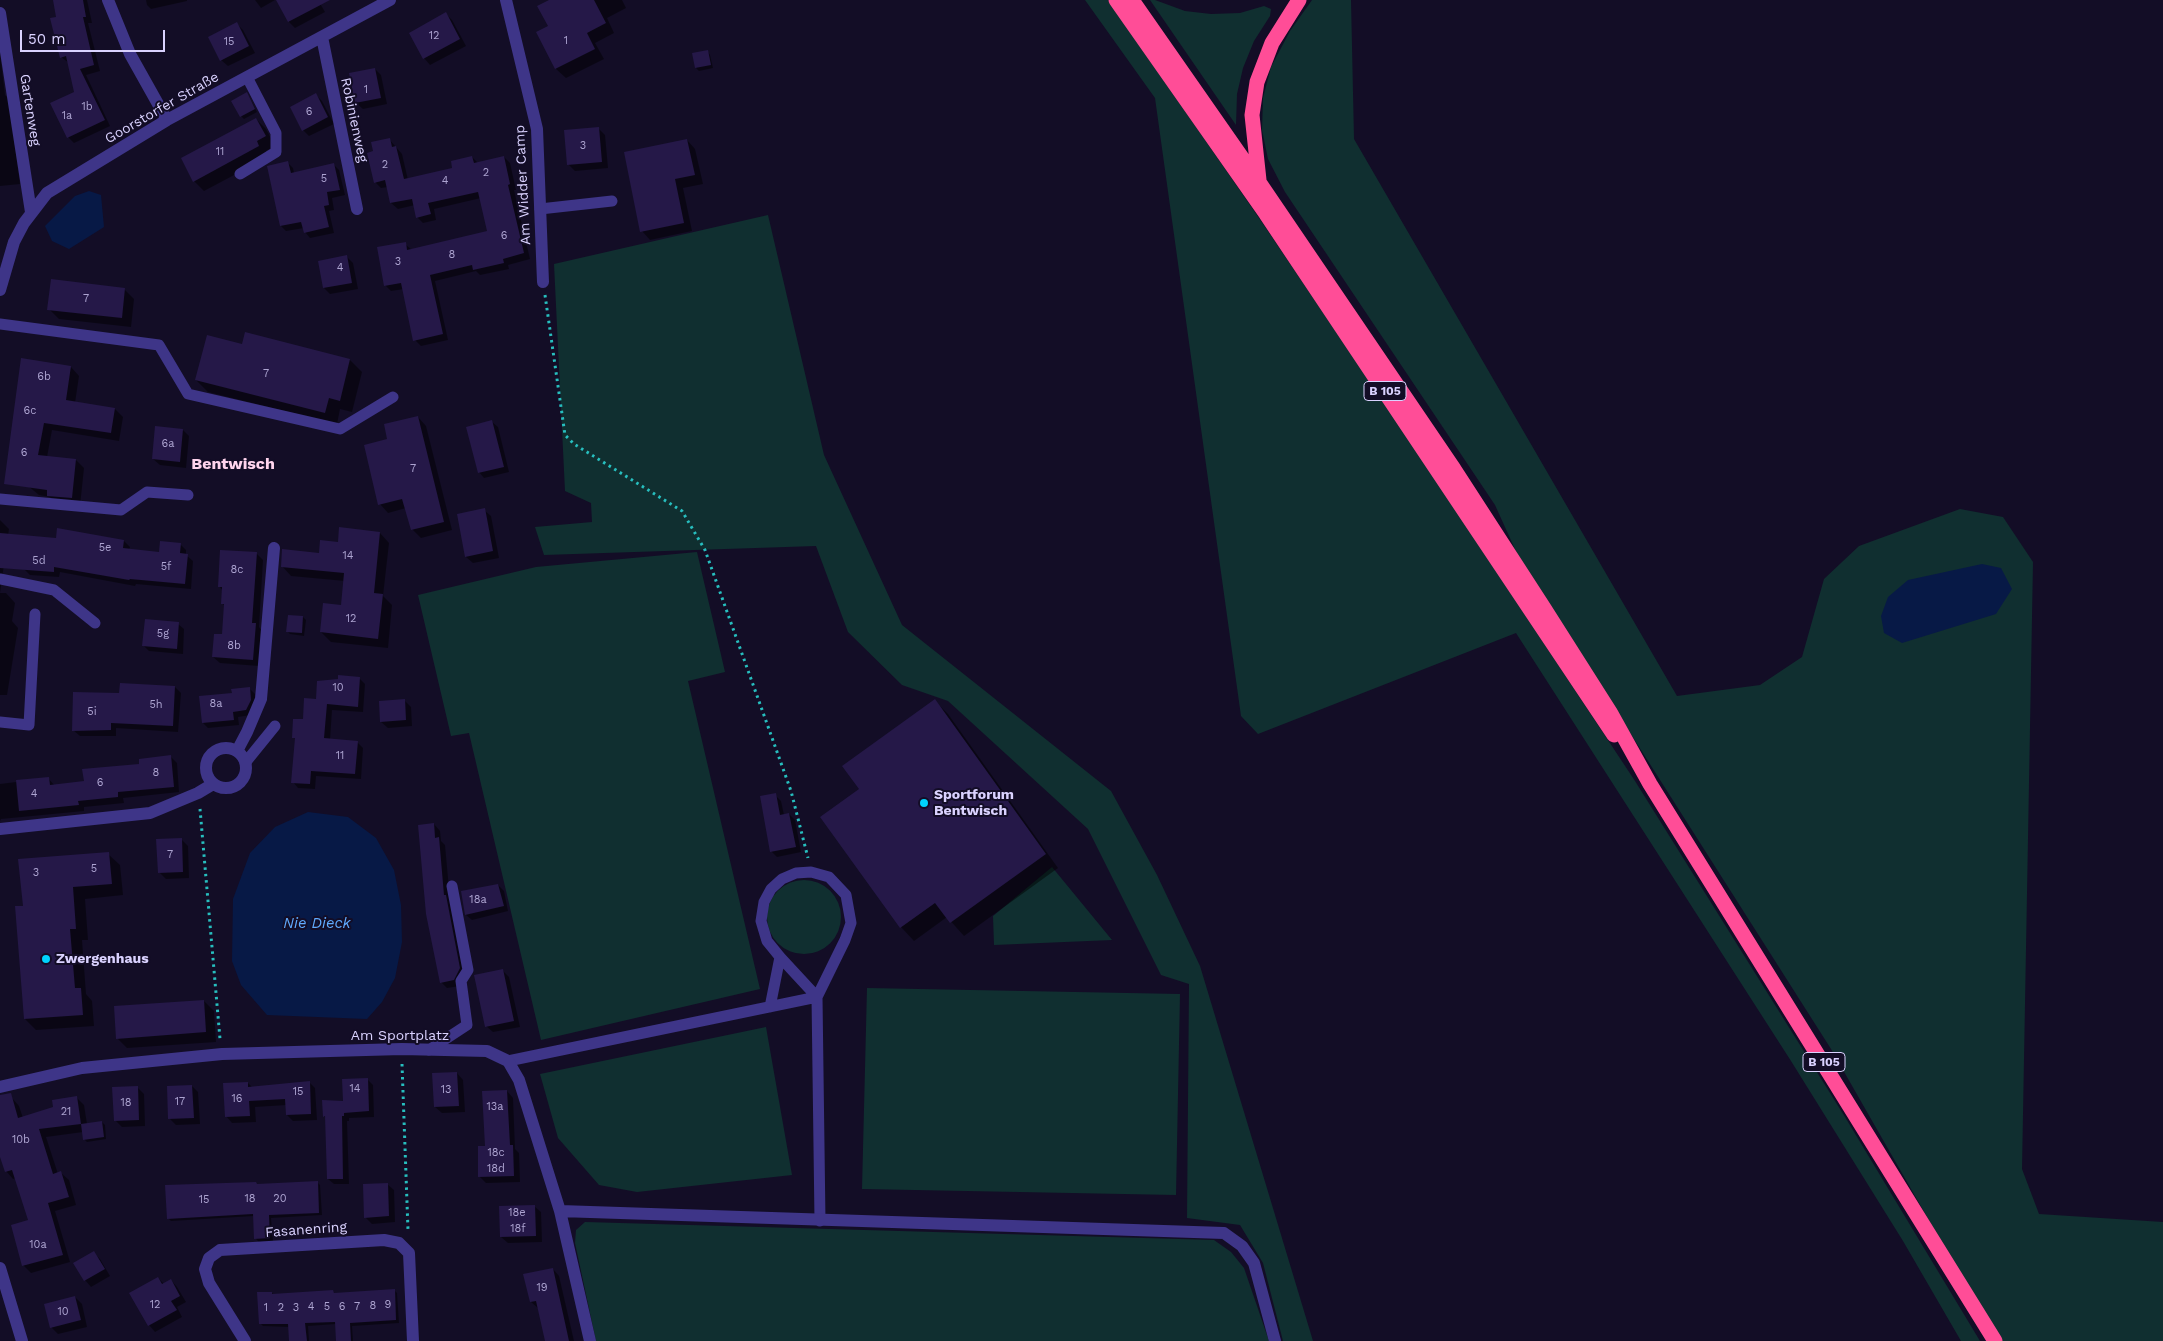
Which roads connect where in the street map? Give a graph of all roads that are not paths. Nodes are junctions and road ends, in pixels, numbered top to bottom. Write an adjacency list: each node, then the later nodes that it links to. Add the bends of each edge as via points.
1 (108, 0): 10 (street, via 130,54)
2 (390, 0): 8 (street, Goorstorfer Straße)
3 (506, 0): 15 (street, Am Widder Camp, via 537,129)
4 (1116, 0): 34 (highway, B 105, via 1277,230 1602,720)
5 (1132, 0): 12 (highway, B 105)
6 (1299, 0): 12 (highway, via 1272,43 1257,82 1252,115)
7 (0, 13): 16 (street, Gartenweg)
8 (322, 37): 9 (street, Goorstorfer Straße); 14 (street, Robinienweg)
9 (247, 77): 10 (street, Goorstorfer Straße); 11 (lane, via 276,133 276,152)
10 (167, 120): 16 (street, Goorstorfer Straße, via 47,193)
11 (240, 174)
12 (1259, 182): 34 (highway, B 105, via 1454,469 1610,712)
13 (612, 201): 15 (lane)
14 (357, 209)
15 (540, 209): 19 (street, Am Widder Camp)
16 (31, 212): 18 (street, Goorstorfer Straße)
17 (0, 240): 18 (street)
18 (14, 242): 20 (street, Goorstorfer Straße)
19 (543, 282)
20 (0, 290)
21 (0, 324): 22 (lane, via 159,345 188,394 340,429)
22 (393, 397)
23 (188, 494): 24 (lane, via 147,492 121,510)
24 (0, 499)
25 (274, 548): 31 (street, via 261,699)
26 (0, 580): 28 (lane, via 54,590)
27 (35, 614): 29 (lane, via 28,725)
28 (95, 623)
29 (0, 722)
30 (275, 726): 32 (lane)
31 (237, 751): 32 (street); 33 (street, via 229,748 212,753 206,769)
32 (245, 763): 33 (street, via 243,780 236,786 220,788)
33 (213, 784): 35 (street, via 150,813)
34 (1650, 784): 51 (highway, B 105)
35 (0, 829)
36 (452, 886): 40 (lane, via 468,970 461,981 467,1025)
37 (780, 957): 38 (lane); 38 (lane, via 767,941 761,921 764,902 771,889 796,873 811,872 829,877 846,895 851,923 846,940); 39 (lane)
38 (817, 997): 39 (lane); 44 (lane)
39 (770, 1007): 41 (lane)
40 (430, 1050): 41 (street, Am Sportplatz, via 486,1051); 42 (street, Am Sportplatz, via 222,1054 82,1068)
41 (508, 1061): 43 (street, via 519,1080)
42 (0, 1087)
43 (560, 1211): 44 (street); 49 (street)
44 (820, 1220): 50 (street, via 1224,1233 1242,1246 1254,1263)
45 (1, 1274): 46 (street)
46 (22, 1341)
47 (245, 1341): 48 (street, Fasanenring, via 208,1283 205,1269 209,1258 220,1250 384,1240 399,1244 409,1253)
48 (413, 1341)
49 (590, 1341)
50 (1275, 1341)
51 (1995, 1341)

